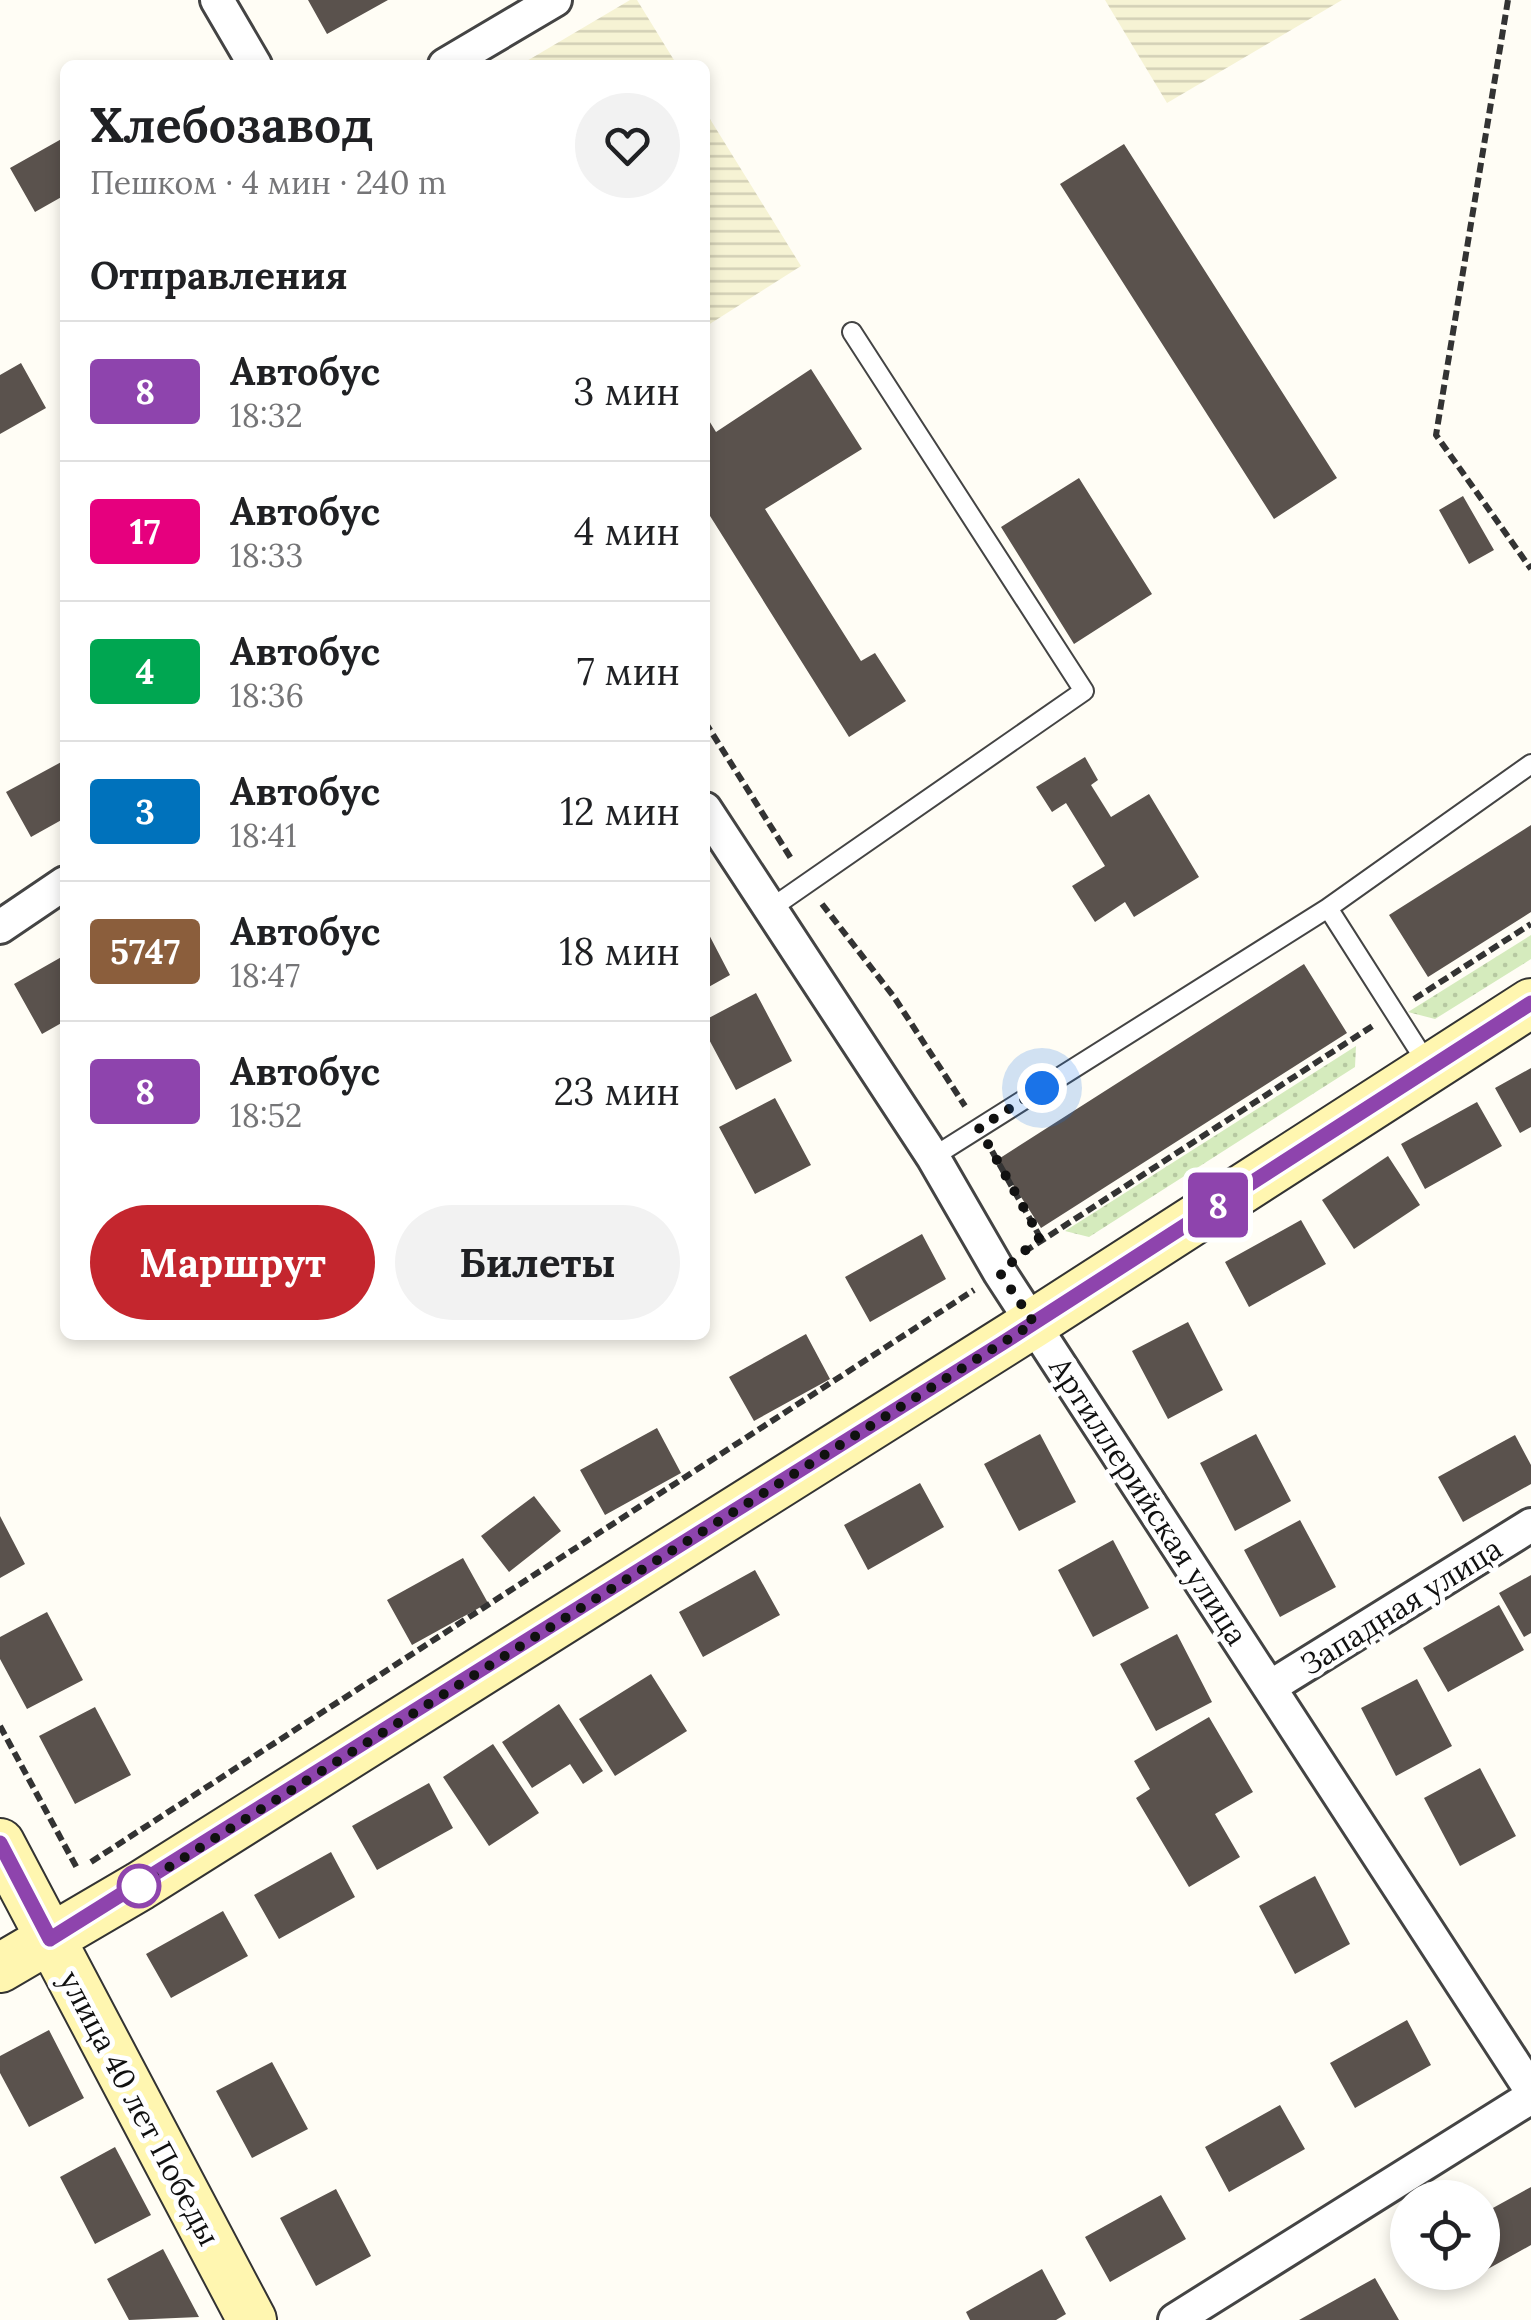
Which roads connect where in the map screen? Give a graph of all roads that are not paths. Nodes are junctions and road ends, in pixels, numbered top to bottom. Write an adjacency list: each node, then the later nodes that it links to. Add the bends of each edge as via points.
1 (217, 0): 3 (street)
2 (555, 0): 4 (street)
3 (252, 60)
4 (453, 60)
5 (852, 332): 10 (lane, via 1084,691)
6 (1531, 764): 9 (lane)
7 (710, 817): 10 (street, Артиллерийская улица)
8 (60, 886): 11 (street)
9 (1328, 908): 13 (lane); 14 (lane)
10 (770, 909): 14 (street, Артиллерийская улица)
11 (0, 926)
12 (1531, 1003): 13 (street)
13 (1430, 1068): 15 (street)
14 (932, 1157): 15 (street, Артиллерийская улица)
15 (1034, 1323): 17 (street, Артиллерийская улица); 19 (street)
16 (1531, 1525): 17 (street, Западная улица)
17 (1270, 1687): 21 (street, Артиллерийская улица)
18 (0, 1844): 19 (street, улица 40 лет Победы)
19 (50, 1939): 20 (street); 22 (street, улица 40 лет Победы)
20 (0, 1968)
21 (1531, 2093): 23 (street)
22 (243, 2317)
23 (1175, 2320)

